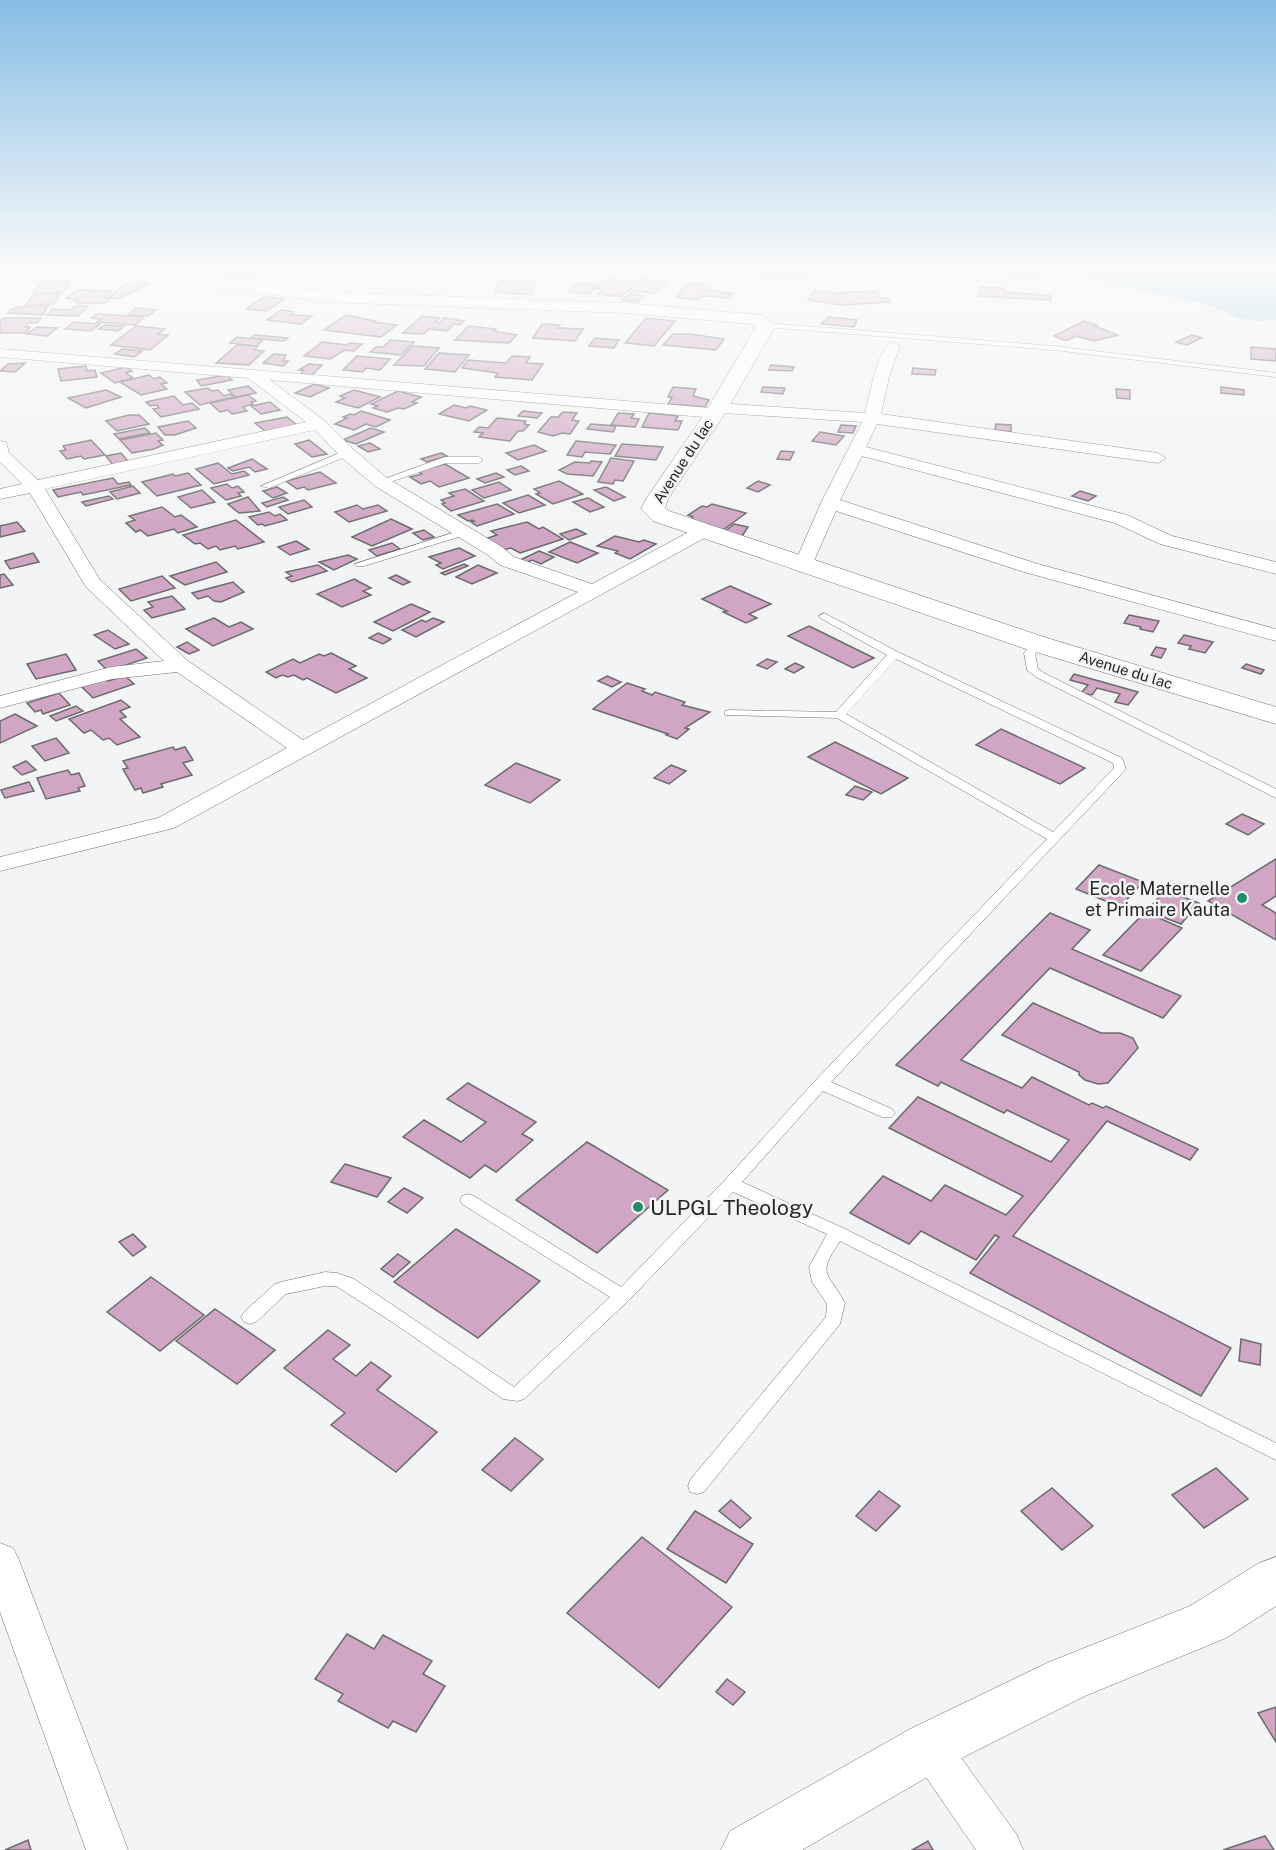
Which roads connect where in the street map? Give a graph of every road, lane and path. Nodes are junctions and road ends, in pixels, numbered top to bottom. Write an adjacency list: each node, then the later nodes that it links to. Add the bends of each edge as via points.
1 (40, 356): 5 (street)
2 (749, 356): 7 (main road, Avenue du lac)
3 (889, 356): 8 (street)
4 (1123, 356): 6 (lane)
5 (252, 374): 7 (street); 9 (street)
6 (1276, 375)
7 (716, 410): 8 (street); 20 (main road, Avenue du lac, via 653,508 661,516)
8 (872, 418): 11 (street); 13 (street)
9 (319, 424): 12 (street); 17 (street)
10 (0, 446): 17 (street, via 1,454)
11 (858, 450): 19 (street); 24 (street, via 1121,519 1166,540)
12 (347, 453): 15 (street); 16 (lane)
13 (1158, 458)
14 (479, 460): 15 (lane, via 445,460)
15 (381, 482): 21 (street)
16 (266, 486)
17 (35, 487): 18 (street); 30 (street, via 93,583)
18 (0, 494)
19 (830, 503): 23 (street); 27 (street, via 1031,568)
20 (704, 531): 23 (main road, Avenue du lac); 25 (street)
21 (462, 533): 22 (lane); 25 (street, via 507,561)
22 (360, 564)
23 (803, 565): 28 (main road, Avenue du lac)
24 (1276, 568)
25 (594, 591): 35 (street)
26 (824, 616): 29 (lane)
27 (1276, 635)
28 (1038, 644): 34 (main road, Avenue du lac); 36 (lane, via 1029,653 1033,670 1040,675)
29 (894, 654): 33 (lane); 37 (lane, via 1118,761 1120,769)
30 (181, 665): 31 (street, via 111,673); 35 (street)
31 (0, 702)
32 (729, 713): 33 (lane)
33 (838, 715): 37 (lane)
34 (1276, 716)
35 (302, 749): 38 (street, via 166,823)
36 (1276, 794)
37 (1053, 837): 39 (lane)
38 (0, 864)
39 (821, 1084): 40 (lane); 41 (lane)
40 (887, 1113)
41 (731, 1184): 43 (lane); 44 (lane)
42 (468, 1200): 44 (lane)
43 (837, 1232): 46 (lane); 47 (lane, via 818,1261 817,1278 836,1303 834,1319)
44 (622, 1296): 45 (lane, via 518,1394 509,1394 337,1280 281,1289)
45 (250, 1317)
46 (1276, 1452)
47 (697, 1486)
48 (0, 1560): 51 (street)
49 (1276, 1579): 50 (main road, via 1208,1622 1067,1679)
50 (929, 1747): 52 (main road); 53 (street)
51 (107, 1850)
52 (749, 1850)
53 (1002, 1850)

